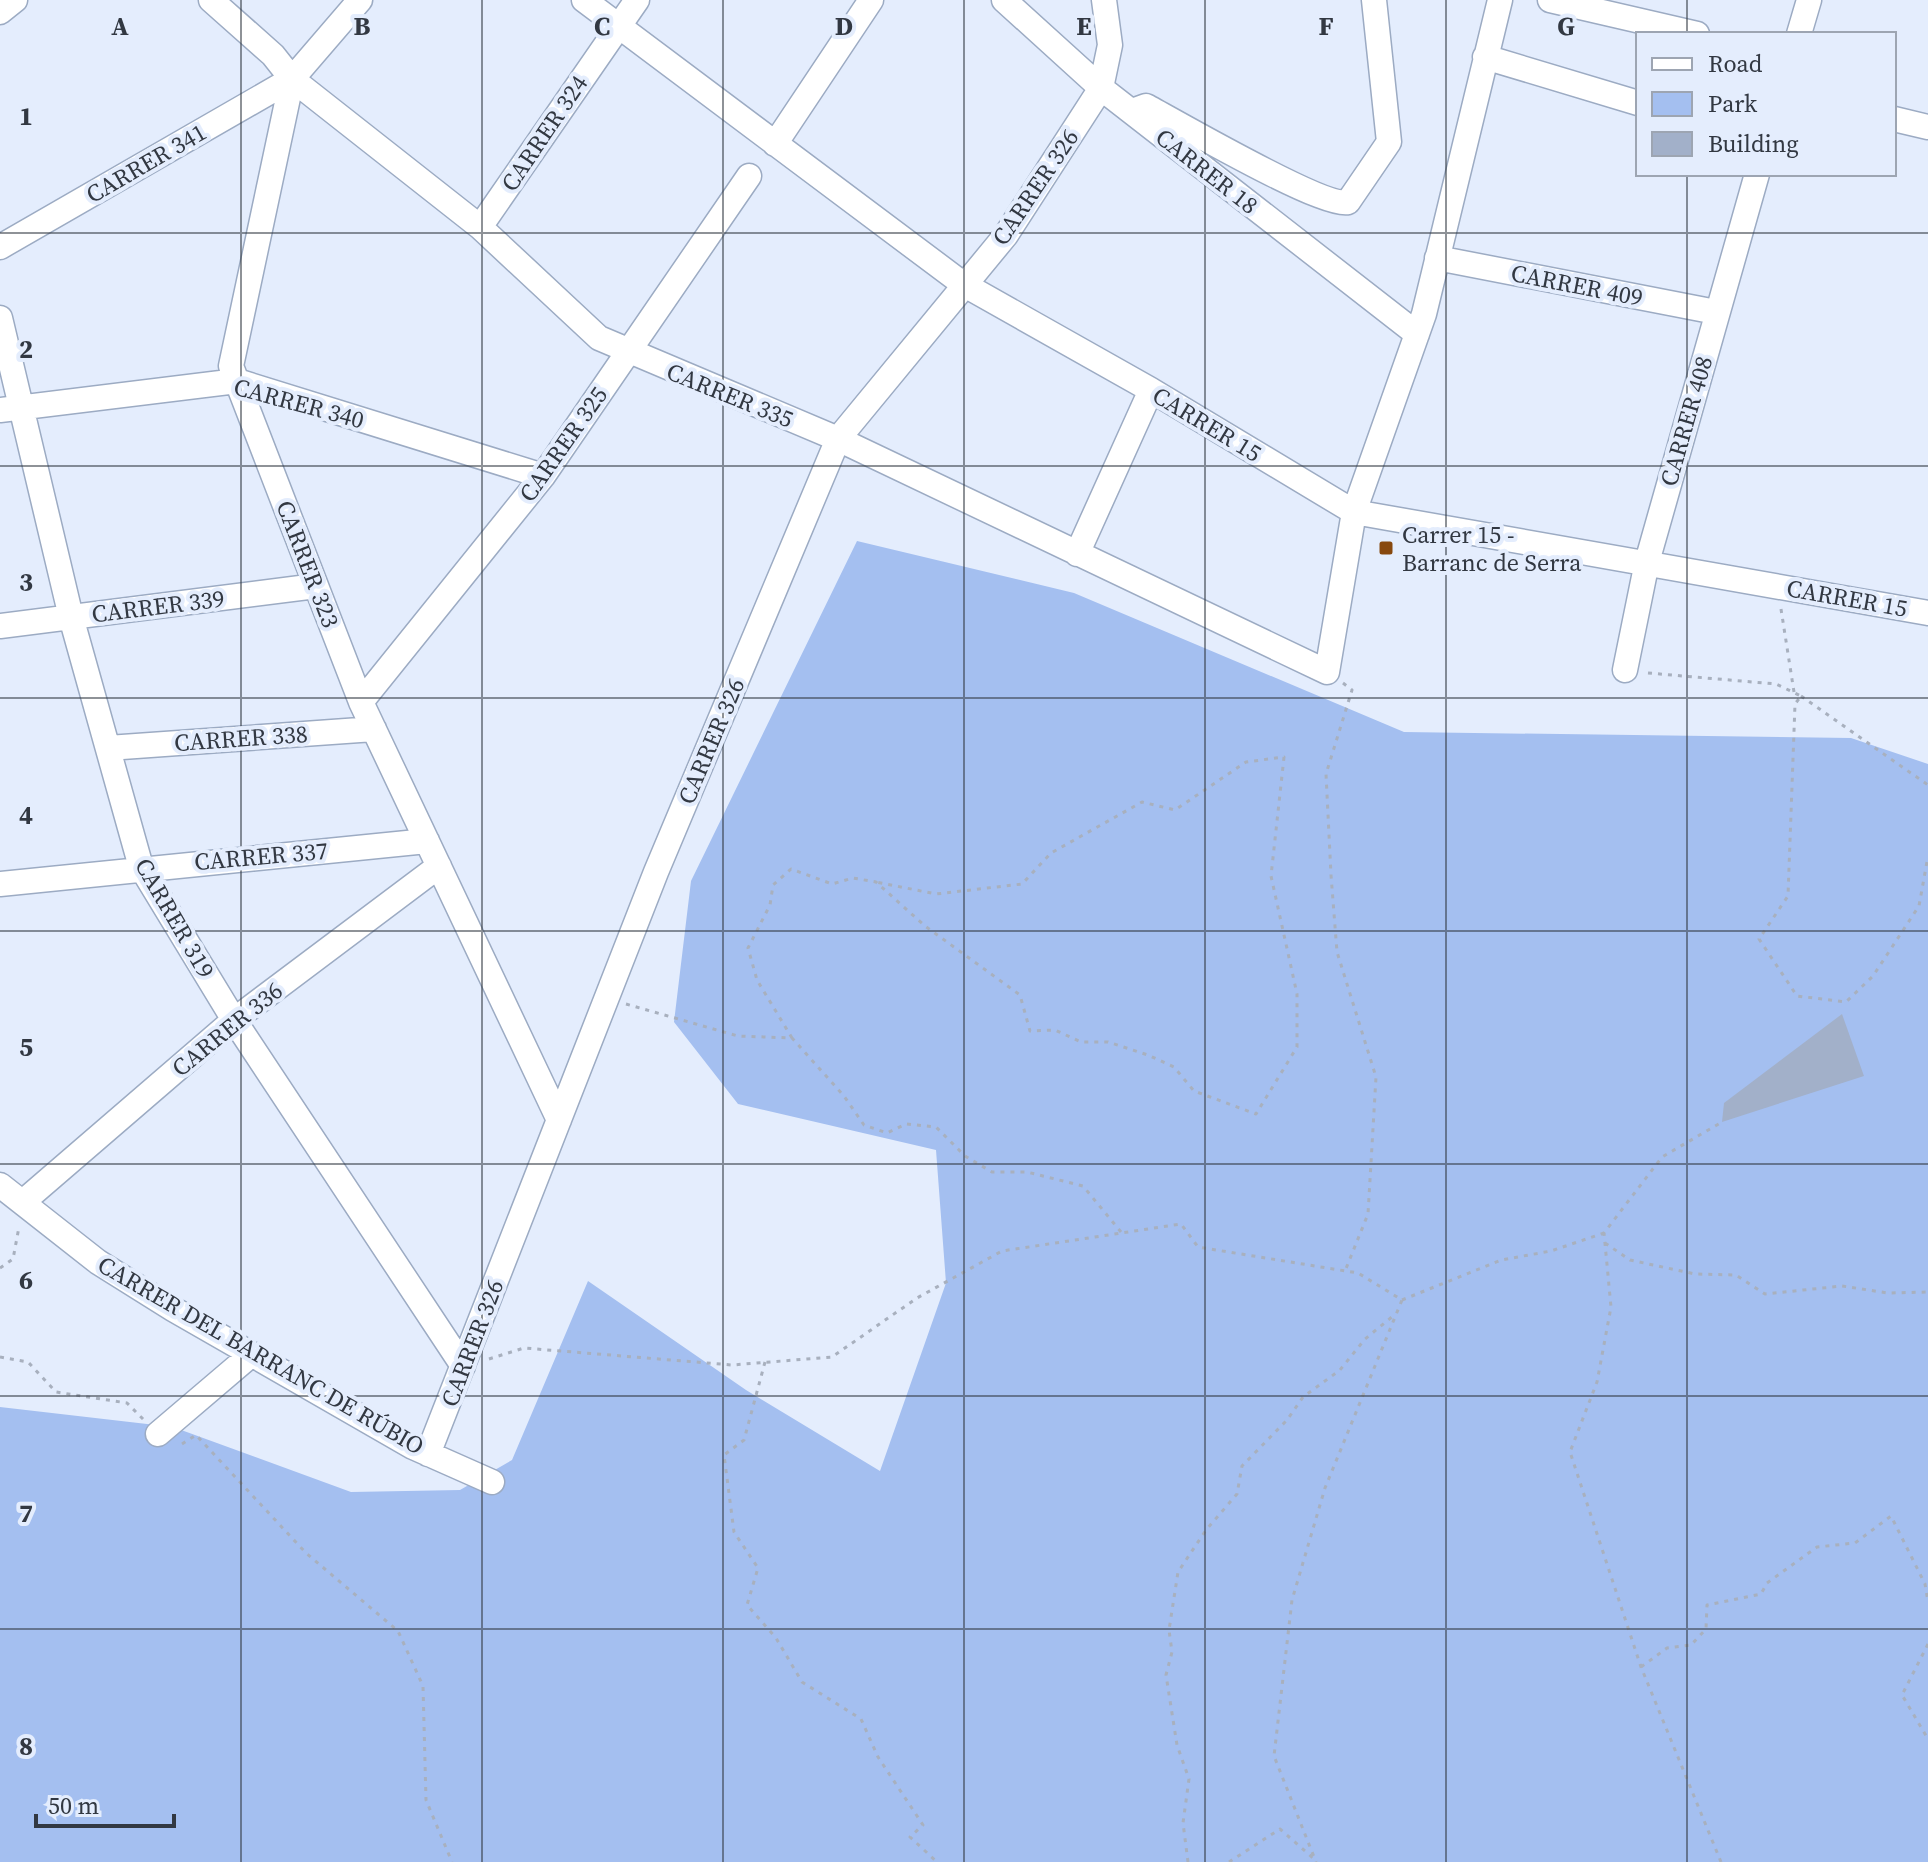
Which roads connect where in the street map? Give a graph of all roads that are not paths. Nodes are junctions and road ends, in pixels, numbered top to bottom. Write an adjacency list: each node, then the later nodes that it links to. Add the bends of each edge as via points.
1 (15, 0): 13 (street)
2 (211, 0): 18 (street, CARRER 335)
3 (360, 0): 18 (street, CARRER 323)
4 (584, 0): 14 (street, CARRER 15)
5 (637, 0): 14 (street, CARRER 324)
6 (871, 0): 24 (street)
7 (1004, 0): 19 (street, CARRER 18)
8 (1104, 0): 19 (street, via 1110,45)
9 (1374, 0): 21 (street, via 1389,142 1348,202 1339,205 1303,189 1146,106)
10 (1500, 0): 17 (street)
11 (1550, 0): 15 (street)
12 (1809, 0): 16 (street)
13 (0, 12)
14 (617, 24): 24 (street, CARRER 15); 27 (street, CARRER 324)
15 (1688, 32)
16 (1800, 32)
17 (1485, 57): 20 (street); 29 (street)
18 (292, 79): 27 (street, CARRER 335); 28 (street, CARRER 341); 35 (street, CARRER 323, via 231,366)
19 (1101, 88): 21 (street, CARRER 18); 30 (street, CARRER 326, via 1006,235)
20 (1636, 102)
21 (1132, 112): 33 (street, CARRER 18)
22 (1896, 119): 23 (street)
23 (1928, 127)
24 (775, 144): 30 (street, CARRER 15)
25 (749, 176): 34 (street, CARRER 325)
26 (1756, 176): 31 (street, CARRER 408)
27 (480, 227): 34 (street, CARRER 335, via 599,338)
28 (0, 247)
29 (1437, 258): 31 (street, CARRER 409); 33 (street)
30 (963, 284): 36 (street, CARRER 15); 38 (street, CARRER 326)
31 (1716, 312): 42 (street, CARRER 408)
32 (0, 318): 37 (street, CARRER 319)
33 (1417, 334): 40 (street)
34 (627, 353): 38 (street, CARRER 335); 39 (street, CARRER 325)
35 (237, 381): 37 (street, CARRER 340); 39 (street, CARRER 340); 43 (street, CARRER 323)
36 (1151, 390): 40 (street, CARRER 15); 41 (street)
37 (11, 408): 45 (street, CARRER 319)
38 (838, 439): 41 (street, CARRER 335); 56 (street, CARRER 326)
39 (543, 476): 48 (street, CARRER 325)
40 (1354, 512): 41 (street, CARRER 335, via 1327,672); 42 (street, CARRER 15)
41 (1077, 554)
42 (1647, 562): 44 (street, CARRER 15); 47 (street, CARRER 408)
43 (316, 586): 45 (street, CARRER 339); 48 (street, CARRER 323)
44 (1928, 613)
45 (71, 617): 46 (street, CARRER 339); 50 (street, CARRER 319)
46 (0, 626)
47 (1625, 670)
48 (361, 702): 49 (street, CARRER 323)
49 (374, 729): 50 (street, CARRER 338); 51 (street, CARRER 323)
50 (108, 748): 53 (street, CARRER 319)
51 (427, 841): 52 (street, CARRER 323); 53 (street, CARRER 337)
52 (439, 866): 55 (street, CARRER 336); 56 (street, CARRER 323)
53 (141, 867): 54 (street, CARRER 337); 55 (street, CARRER 319)
54 (1, 880)
55 (234, 1020): 58 (street, CARRER 336); 60 (street, CARRER 319)
56 (559, 1120): 60 (street, CARRER 326)
57 (0, 1185): 58 (street, CARRER DEL BARRANC DE RÚBIO)
58 (24, 1201): 59 (street, CARRER DEL BARRANC DE RÚBIO, via 98,1262)
59 (252, 1354): 61 (street); 62 (street, CARRER DEL BARRANC DE RÚBIO)
60 (463, 1366): 62 (street, CARRER 326)
61 (158, 1434)
62 (428, 1454): 63 (street, CARRER DEL BARRANC DE RÚBIO)
63 (492, 1482)

